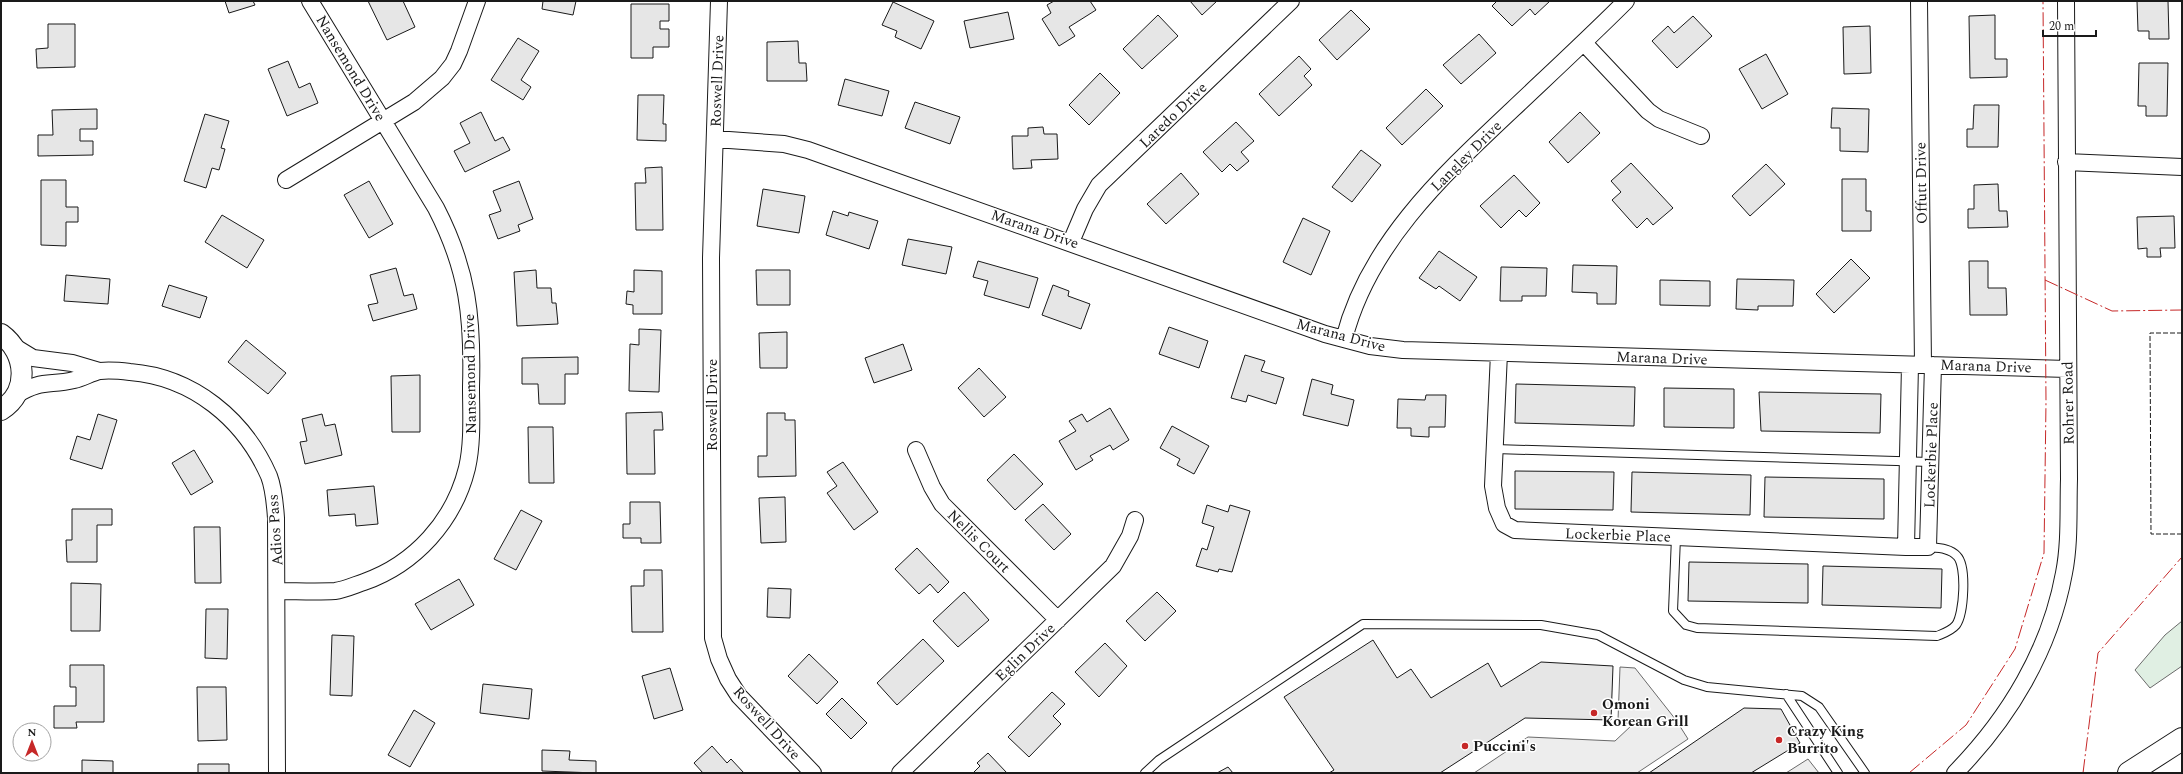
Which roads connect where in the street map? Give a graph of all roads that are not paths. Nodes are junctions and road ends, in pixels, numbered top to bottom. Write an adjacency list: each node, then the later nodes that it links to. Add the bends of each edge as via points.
1 (310, 1): 9 (street, Nansemond Drive)
2 (477, 1): 9 (street, via 453,64 442,78 414,102)
3 (719, 1): 11 (street, Roswell Drive)
4 (1291, 1): 15 (street, Laredo Drive, via 1099,186 1085,209)
5 (1626, 1): 8 (street, Langley Drive)
6 (1919, 1): 19 (street, Offutt Drive)
7 (2066, 1): 12 (street, Rohrer Road)
8 (1584, 43): 10 (street, via 1648,111 1659,119); 16 (street, Langley Drive, via 1462,157 1389,240 1350,313)
9 (383, 121): 14 (street); 32 (street, Nansemond Drive, via 446,228 463,274 472,346 470,443 467,466 462,484 445,519 416,553 398,567 378,577 336,591)
10 (1701, 136)
11 (715, 139): 15 (street, Marana Drive, via 777,143 808,150); 37 (street, Roswell Drive, via 711,258 714,638 719,659 739,696)
12 (2066, 162): 13 (street); 20 (street, Rohrer Road)
13 (2182, 167)
14 (286, 180)
15 (1071, 242): 16 (street, Marana Drive)
16 (1344, 339): 18 (street, Marana Drive, via 1370,346 1404,350)
17 (8, 341): 21 (street, Adios Pass, via 33,358 72,362); 22 (street, via 22,371)
18 (1499, 353): 19 (street, Marana Drive); 24 (street, Lockerbie Place)
19 (1922, 365): 20 (street, Marana Drive); 26 (street, Lockerbie Place); 27 (street, Lockerbie Place)
20 (2068, 369): 42 (street, Rohrer Road, via 2068,546 2058,601 2033,666 2015,701 1981,747)
21 (100, 371): 22 (street, Adios Pass, via 73,380 38,384); 32 (street, Adios Pass, via 141,373 190,388 220,408 245,434 269,477 274,496)
22 (16, 395): 23 (street, via 7,407)
23 (1, 410)
24 (1495, 449): 26 (lane); 29 (street, Lockerbie Place, via 1493,486 1497,508 1504,524 1515,530)
25 (916, 450): 33 (street, Nellis Court, via 942,504)
26 (1908, 462): 27 (lane); 30 (street, Lockerbie Place)
27 (1930, 462): 31 (street, Lockerbie Place)
28 (1135, 520): 33 (street, Eglin Drive, via 1130,536 1113,566)
29 (1676, 537): 30 (street, Lockerbie Place); 31 (lane, via 1672,611 1686,626 1697,628 1937,636 1955,625 1962,613 1962,566 1957,556 1946,549)
30 (1906, 547): 31 (street, Lockerbie Place)
31 (1928, 547)
32 (278, 591): 36 (street, Adios Pass)
33 (1058, 620): 38 (street, Eglin Drive)
34 (1786, 694): 39 (lane, via 1707,687 1684,680 1598,635 1541,625 1363,624 1159,760); 40 (lane); 41 (lane, via 1802,696 1819,707)
35 (2182, 739): 43 (highway)
36 (277, 773)
37 (812, 773)
38 (900, 773)
39 (1145, 773)
40 (1838, 773)
41 (1865, 773)
42 (1956, 773)
43 (2129, 773)

